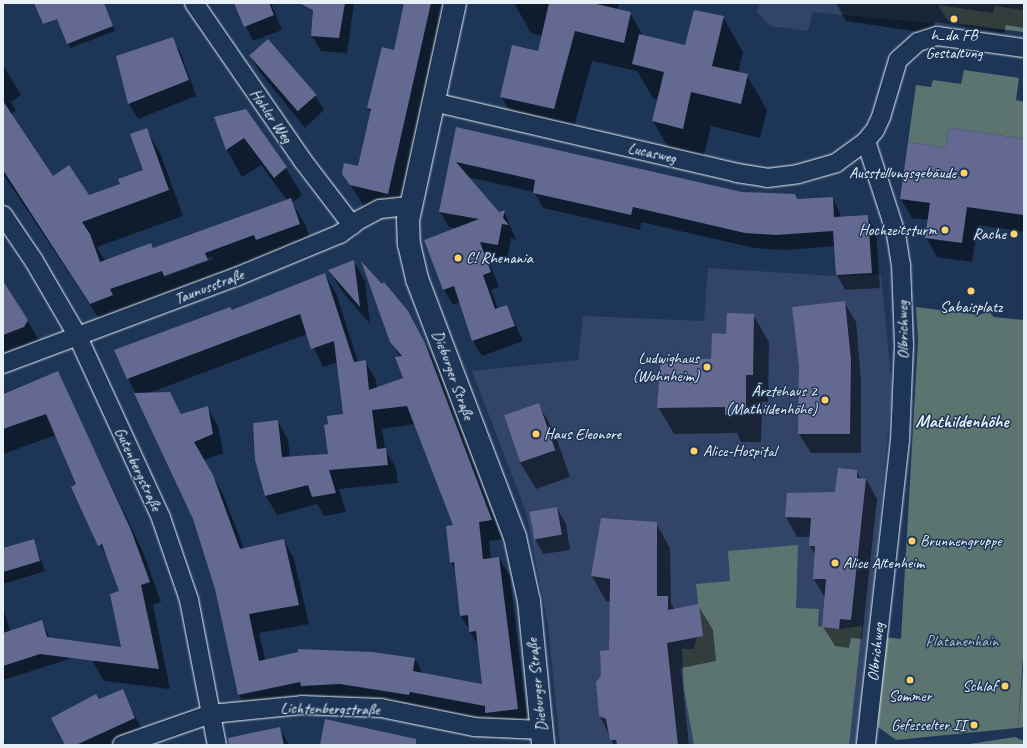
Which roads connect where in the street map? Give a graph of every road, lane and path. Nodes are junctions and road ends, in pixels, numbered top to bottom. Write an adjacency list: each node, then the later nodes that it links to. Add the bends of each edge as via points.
1 (194, 3): 8 (street, Hohler Weg, via 302,161)
2 (455, 3): 4 (main road, Dieburger Straße)
3 (1024, 48): 5 (street, via 937,36 914,45 898,60 881,117)
4 (432, 102): 5 (street, Lucasweg, via 737,174 767,178 798,174 836,163); 6 (main road, Dieburger Straße)
5 (866, 142): 15 (street, Olbrichweg, via 896,234 901,264 904,345 900,440)
6 (411, 206): 8 (street, Taunusstraße, via 380,209); 12 (main road, Dieburger Straße, via 408,220 409,244 416,272 515,537 529,601)
7 (3, 216): 9 (street, Gutenbergstraße, via 34,261)
8 (352, 225): 9 (street, Taunusstraße, via 340,234 236,277)
9 (76, 335): 10 (street, Taunusstraße); 11 (street, Gutenbergstraße, via 161,518 189,600)
10 (3, 364)
11 (211, 714): 12 (street, Lichtenbergstraße, via 302,705 366,708); 13 (street, Lichtenbergstraße); 14 (street, Gutenbergstraße)
12 (542, 738)
13 (122, 745)
14 (217, 745)
15 (866, 745)

